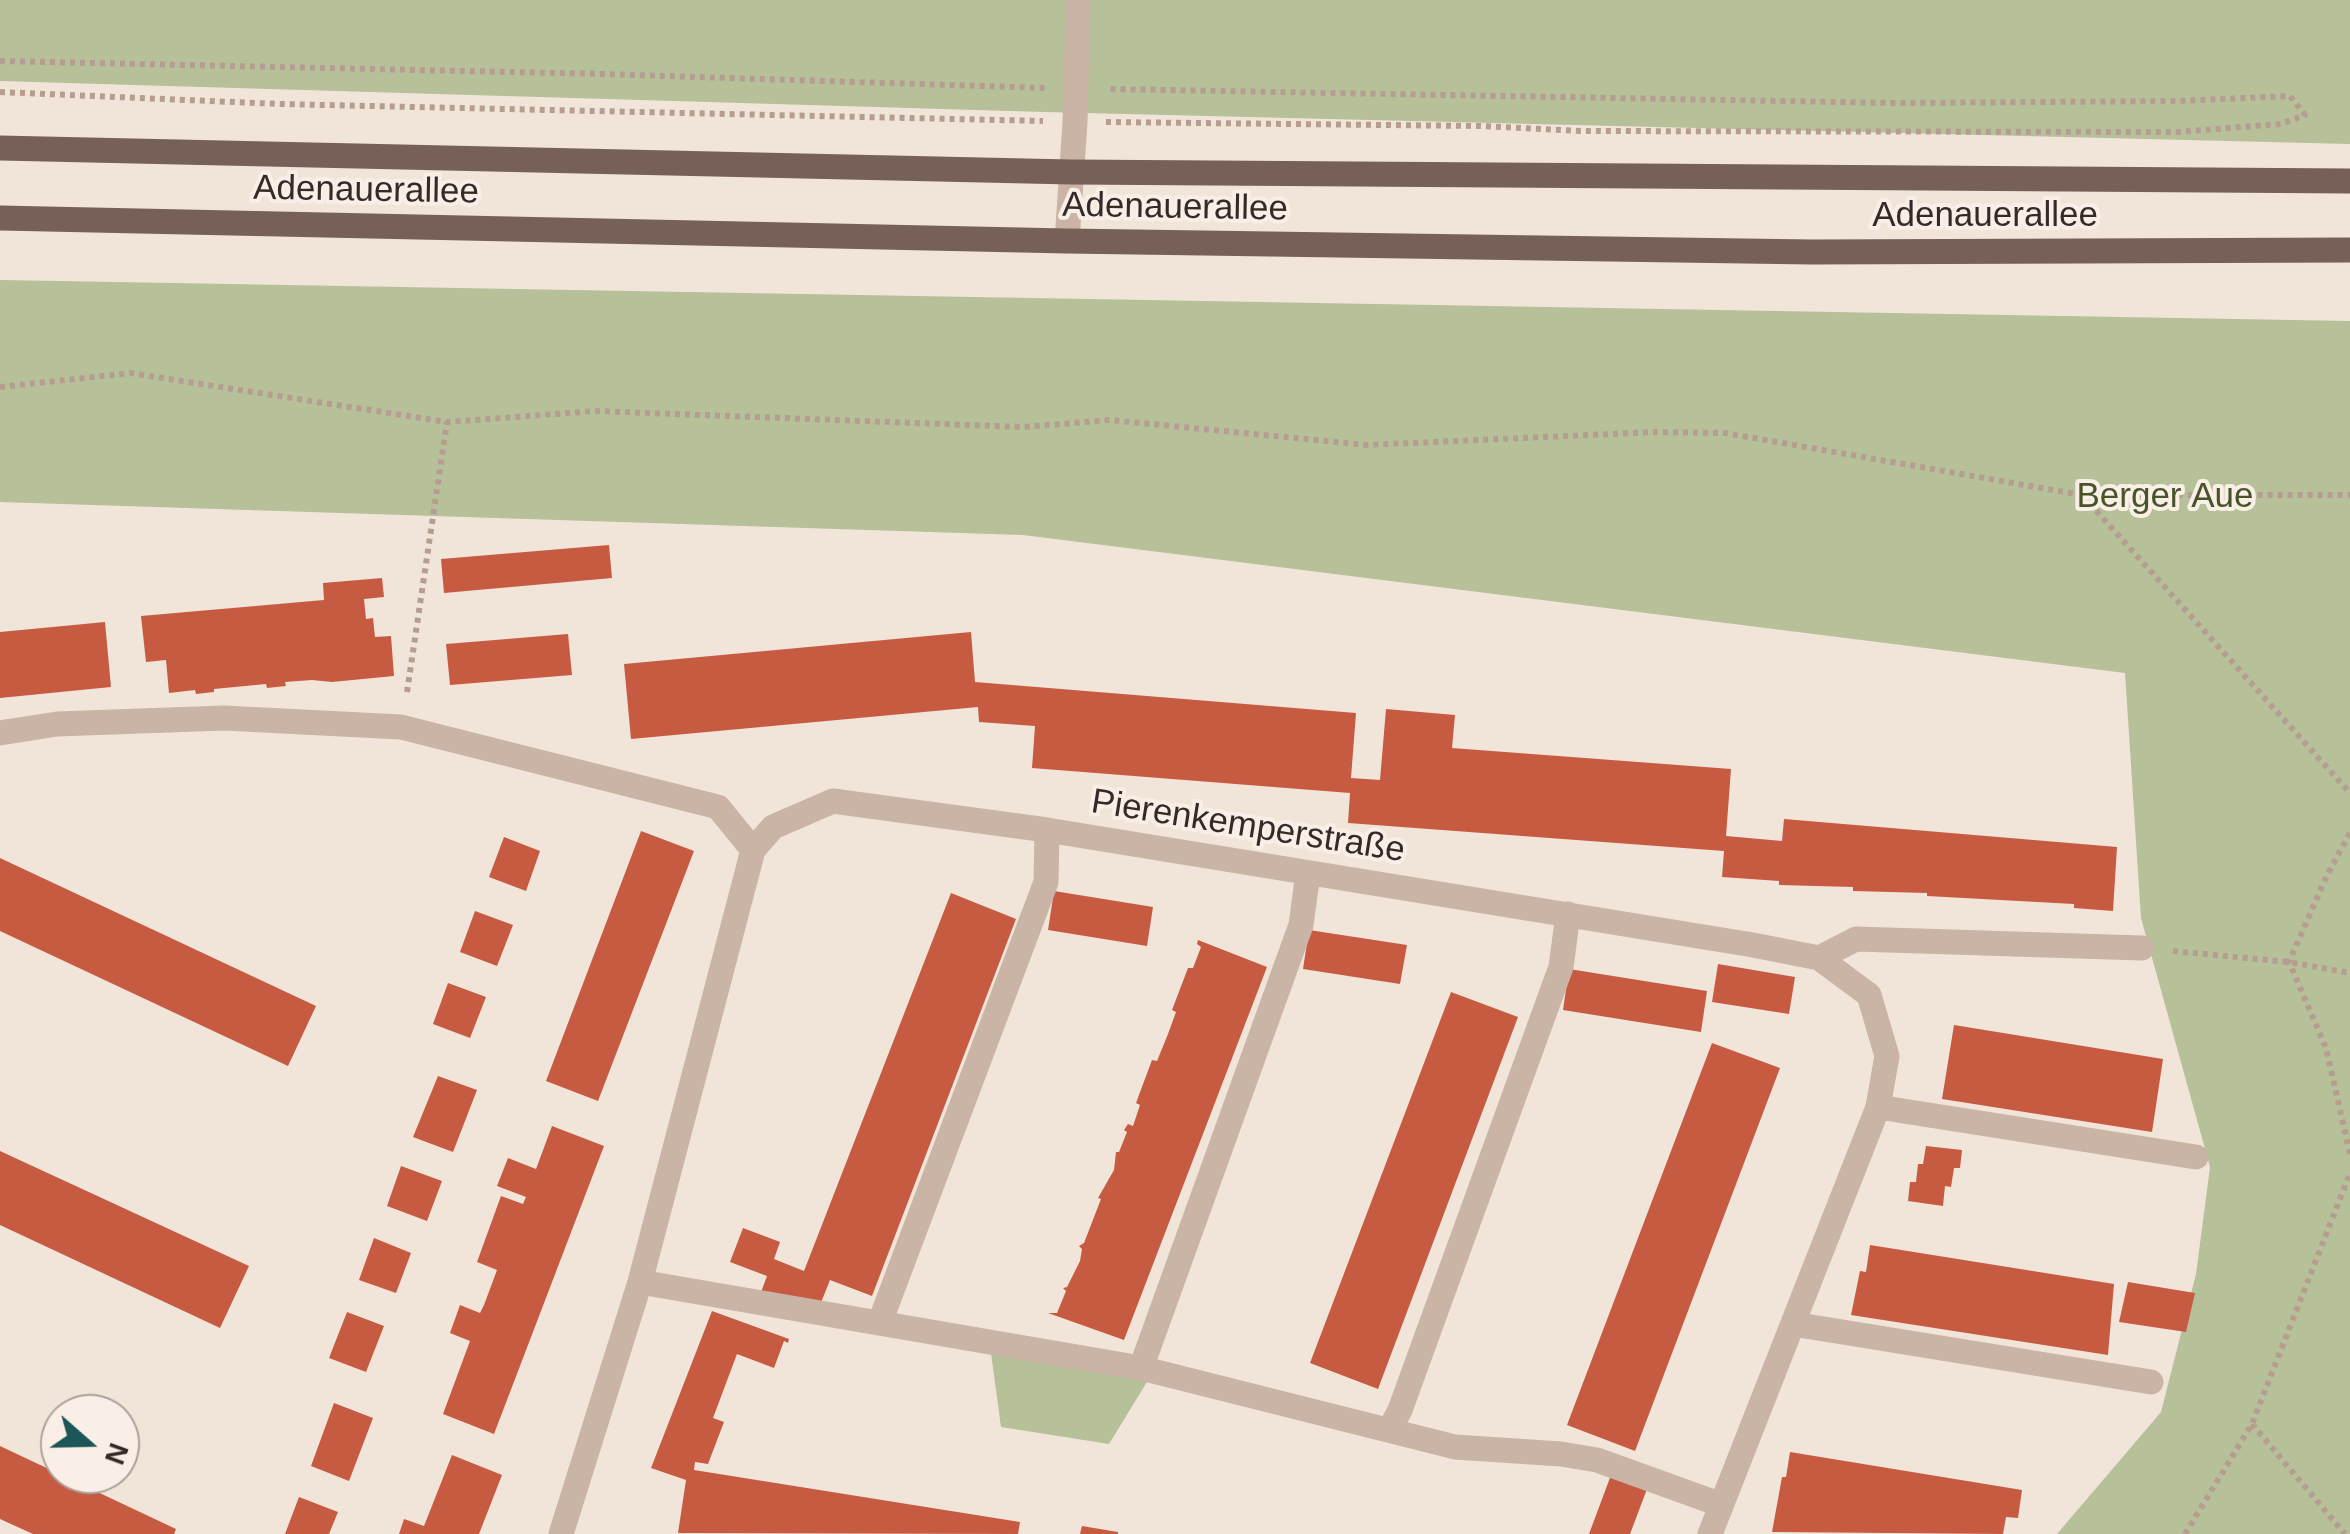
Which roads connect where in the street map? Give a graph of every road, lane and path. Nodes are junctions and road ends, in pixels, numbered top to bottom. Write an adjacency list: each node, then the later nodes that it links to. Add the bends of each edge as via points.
1 (1078, 0): 4 (street)
2 (0, 92): 4 (path)
3 (2176, 101): 4 (path, via 2290,96 2304,115 2281,124 2177,132)
4 (1075, 122): 6 (street)
5 (0, 148): 6 (main road, Adenauerallee)
6 (1071, 172): 7 (main road, Adenauerallee); 9 (street)
7 (2350, 181)
8 (0, 218): 9 (main road, Adenauerallee)
9 (1066, 241): 10 (main road, Adenauerallee, via 1812,252)
10 (2350, 250)
11 (0, 387): 12 (path, via 130,373)
12 (447, 422): 13 (path, via 596,411 1006,426 1110,420 1367,445 1724,434); 15 (path)
13 (2082, 495): 14 (path); 17 (path)
14 (2350, 495)
15 (402, 727): 16 (street, via 224,718 56,724); 20 (street, via 718,806)
16 (0, 733)
17 (2350, 793)
18 (1047, 830): 20 (street, Pierenkemperstraße, via 833,801 773,827); 21 (street, Pierenkemperstraße); 32 (street, via 1046,882)
19 (2350, 833): 25 (path)
20 (753, 850): 31 (street)
21 (1308, 873): 22 (street, Pierenkemperstraße); 34 (street, via 1301,925)
22 (1568, 914): 24 (street, Pierenkemperstraße); 37 (street, via 1561,967)
23 (2142, 948): 24 (street, via 1856,939); 25 (path)
24 (1819, 958): 27 (street, Pierenkemperstraße, via 1869,996 1887,1056)
25 (2289, 962): 26 (path); 28 (path, via 2326,1048)
26 (2350, 972)
27 (1878, 1107): 29 (street); 33 (street, Pierenkemperstraße)
28 (2350, 1154)
29 (2196, 1157)
30 (2350, 1172): 36 (path)
31 (640, 1282): 32 (street); 39 (street)
32 (880, 1322): 34 (street)
33 (1794, 1324): 35 (street); 38 (street, Pierenkemperstraße)
34 (1141, 1368): 37 (street)
35 (2151, 1382)
36 (2252, 1424): 41 (path); 42 (path)
37 (1390, 1429): 38 (street, via 1455,1447 1596,1460)
38 (1719, 1504): 40 (street, Pierenkemperstraße)
39 (562, 1534)
40 (1710, 1534)
41 (2185, 1534)
42 (2345, 1534)

